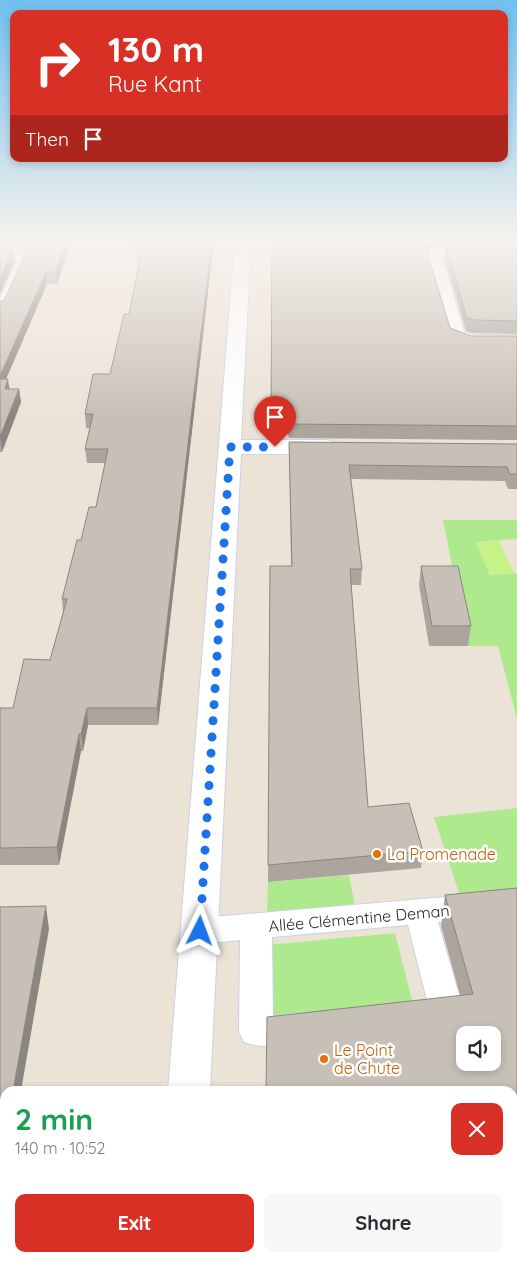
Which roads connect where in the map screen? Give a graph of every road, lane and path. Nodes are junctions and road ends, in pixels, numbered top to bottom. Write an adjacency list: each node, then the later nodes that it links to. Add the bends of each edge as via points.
1 (5, 299): 4 (lane)
2 (239, 299): 6 (street)
3 (446, 299): 5 (street, via 456,335 470,341)
4 (0, 311)
5 (517, 341)
6 (230, 447): 7 (street); 11 (street)
7 (343, 447)
8 (517, 903): 9 (street, Allée Clémentine Deman)
9 (420, 913): 10 (street, Allée Clémentine Deman); 12 (street, via 447,1012)
10 (256, 926): 11 (street, Allée Clémentine Deman); 13 (street, via 256,1032)
11 (200, 931): 14 (street)
12 (399, 1017)
13 (323, 1025)
14 (189, 1086)

